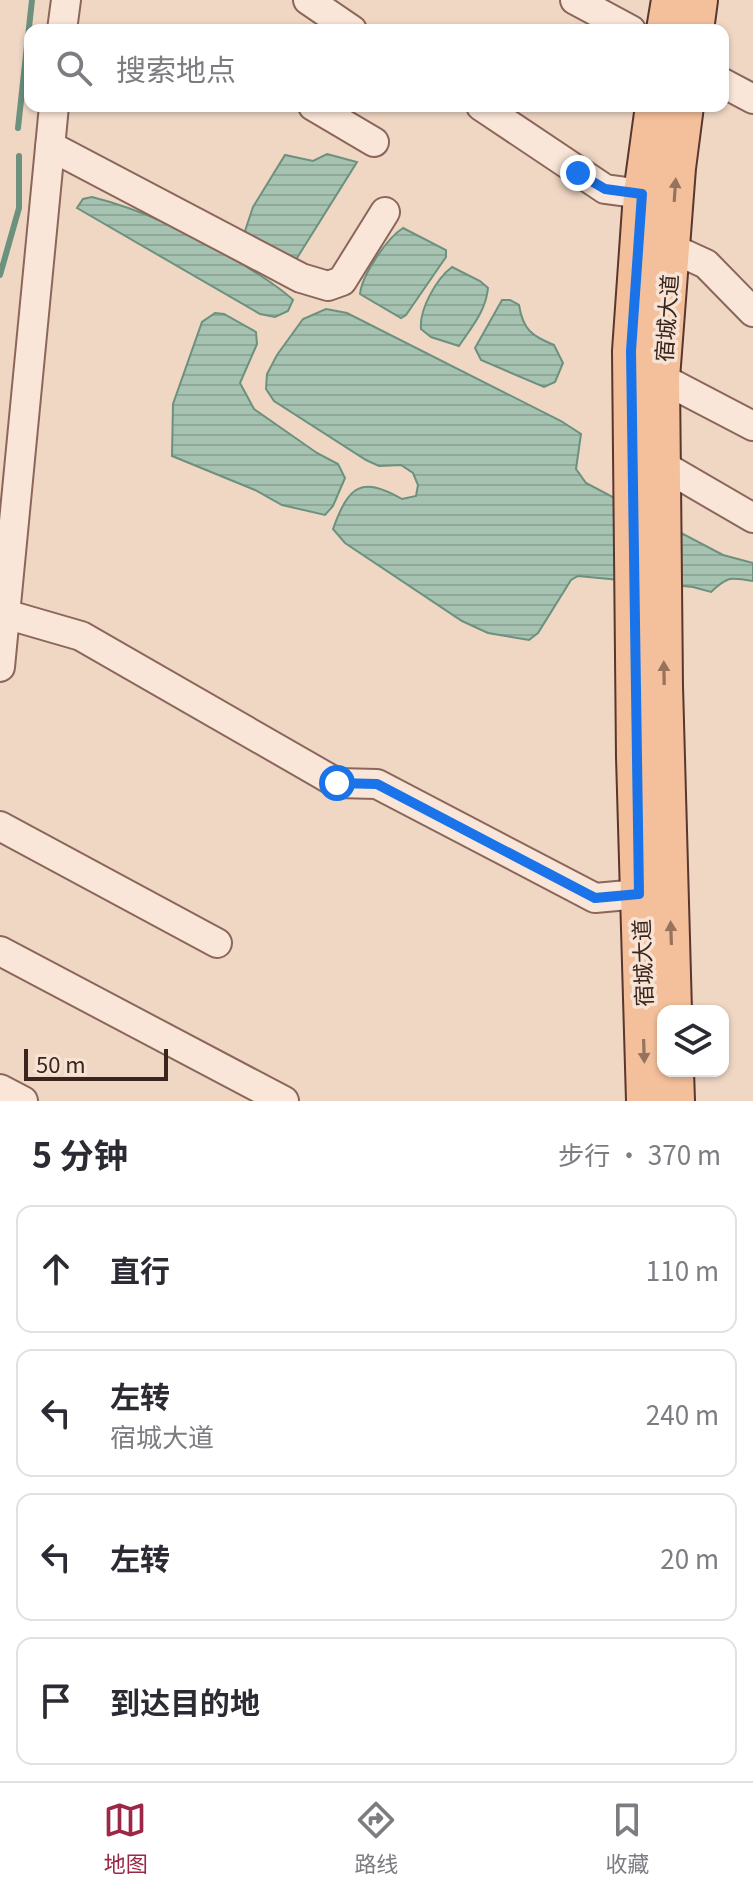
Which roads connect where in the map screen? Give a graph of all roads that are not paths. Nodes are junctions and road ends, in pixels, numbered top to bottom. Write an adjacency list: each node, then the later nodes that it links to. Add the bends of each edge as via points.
1 (66, 0): 6 (street)
2 (308, 0): 7 (street)
3 (575, 0): 8 (street)
4 (670, 0): 9 (main road)
5 (699, 0): 10 (main road)
6 (63, 24)
7 (342, 24)
8 (620, 24)
9 (666, 24)
10 (696, 24)
11 (729, 86): 12 (street)
12 (753, 99)
13 (53, 112): 19 (street)
14 (323, 112): 18 (street)
15 (490, 112): 20 (street, via 605,189)
16 (653, 112): 20 (main road, 宿城大道)
17 (684, 112): 22 (main road, 宿城大道, one-way to 17)
18 (374, 142)
19 (50, 146): 21 (street, via 301,278 328,286 342,281); 28 (street)
20 (642, 194): 31 (main road, 宿城大道, via 631,351)
21 (385, 212)
22 (671, 248): 23 (street, via 706,264); 24 (main road, 宿城大道)
23 (753, 312)
24 (661, 378): 25 (street); 26 (main road, 宿城大道)
25 (753, 426)
26 (662, 465): 27 (street); 34 (main road, 宿城大道, one-way to 26)
27 (753, 518)
28 (5, 614): 29 (street); 31 (street, via 81,636 337,783 377,784 595,898)
29 (0, 667)
30 (0, 826): 32 (street)
31 (639, 894): 39 (main road, 宿城大道, one-way to 39)
32 (217, 943)
33 (0, 951): 38 (street)
34 (673, 1005)
35 (675, 1077): 40 (main road)
36 (0, 1089): 37 (street)
37 (23, 1101)
38 (284, 1101)
39 (645, 1101)
40 (676, 1101)

